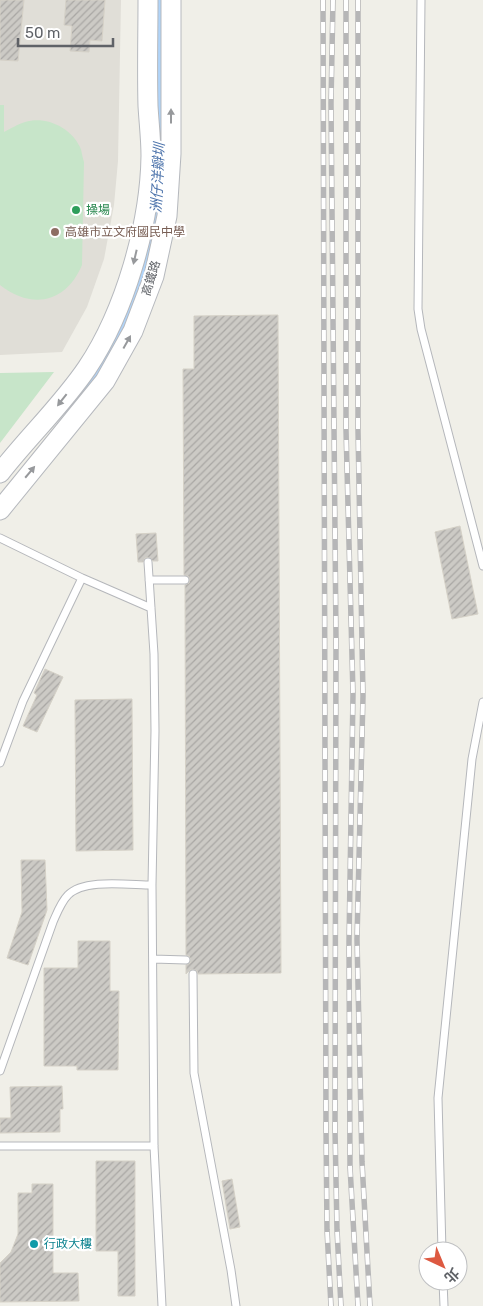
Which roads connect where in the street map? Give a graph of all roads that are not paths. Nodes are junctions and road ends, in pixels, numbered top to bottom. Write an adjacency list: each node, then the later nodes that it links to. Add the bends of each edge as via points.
1 (148, 0): 4 (street, 高鐵路, one-way to 4, via 151,156 145,213 132,271 114,319 87,367)
2 (171, 0): 5 (street, 高鐵路, one-way to 2, via 105,381 133,331 154,276 168,207)
3 (421, 0): 8 (lane, via 418,309)
4 (0, 473)
5 (0, 510)
6 (0, 538): 9 (lane)
7 (148, 562): 10 (lane)
8 (483, 566)
9 (82, 578): 12 (lane); 14 (lane, via 23,701)
10 (149, 580): 11 (lane); 12 (lane)
11 (184, 580)
12 (151, 608): 15 (lane, via 155,731)
13 (483, 702): 22 (lane, via 472,759 438,1098)
14 (0, 763)
15 (152, 885): 16 (lane); 19 (lane, via 90,885 68,895 58,909)
16 (153, 959): 17 (lane); 21 (lane)
17 (186, 960)
18 (193, 974): 25 (lane, via 194,1073)
19 (0, 1071)
20 (0, 1146): 21 (lane)
21 (154, 1146): 24 (lane)
22 (442, 1241)
23 (443, 1291): 26 (lane)
24 (162, 1306)
25 (236, 1306)
26 (444, 1306)

